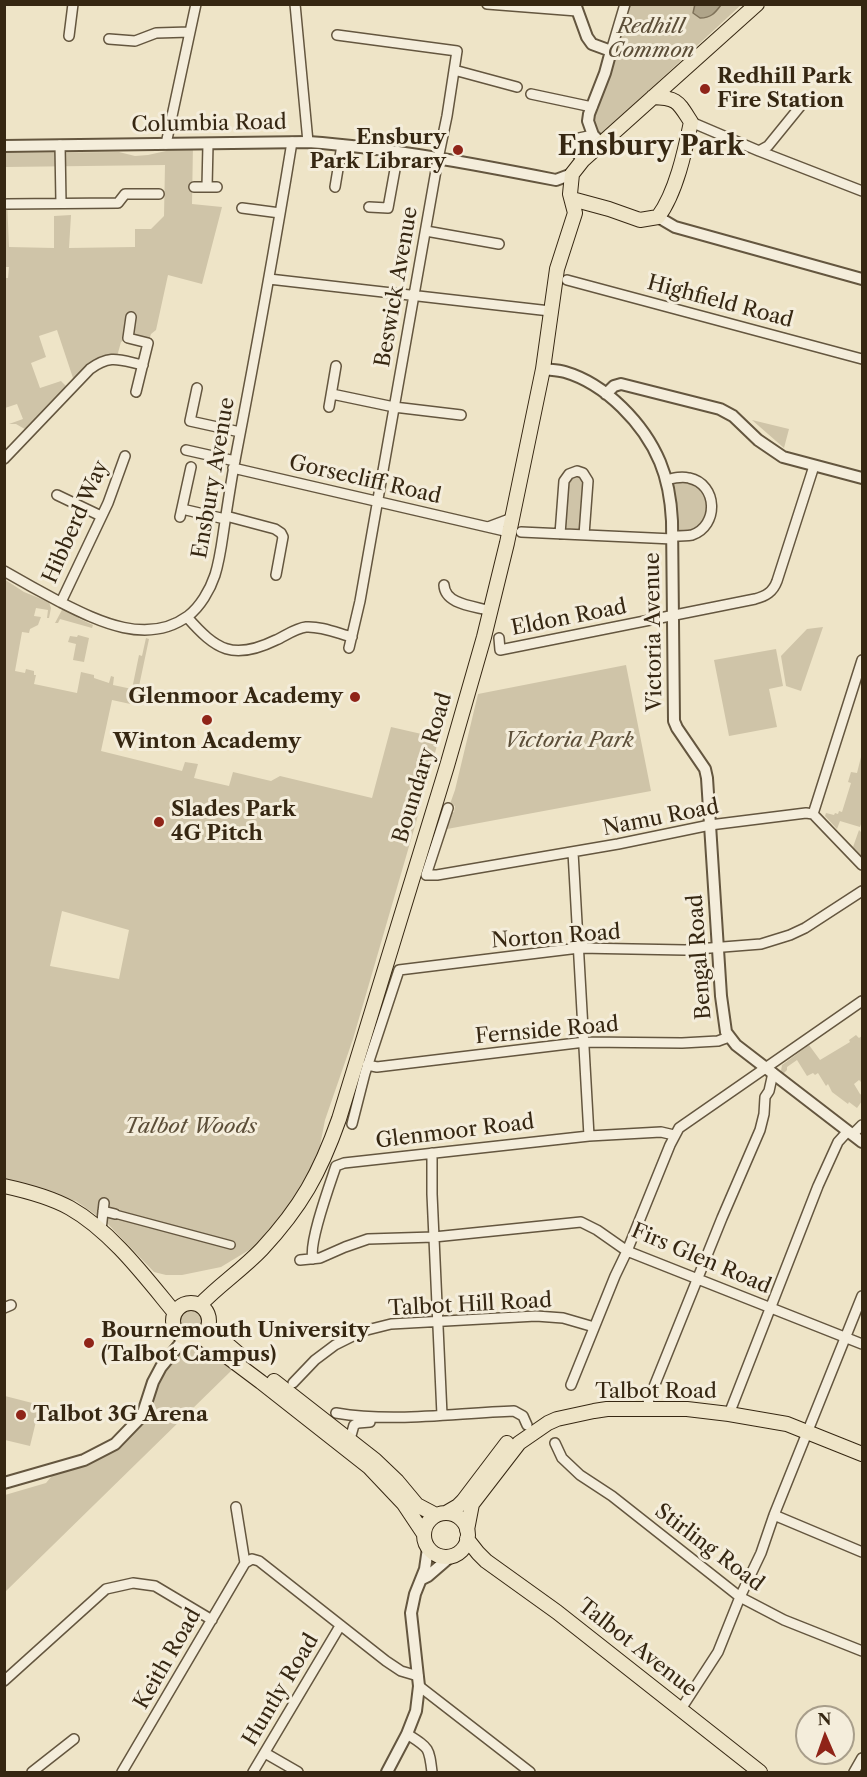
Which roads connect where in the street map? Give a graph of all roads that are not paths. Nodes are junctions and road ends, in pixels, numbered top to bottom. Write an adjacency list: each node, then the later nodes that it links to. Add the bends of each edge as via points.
1 (73, 4): 10 (street)
2 (196, 4): 8 (street)
3 (296, 4): 24 (street)
4 (487, 4): 7 (street)
5 (625, 4): 12 (street)
6 (757, 4): 14 (main road)
7 (576, 8): 12 (street, via 592,44)
8 (190, 32): 11 (street, via 156,33 134,45); 25 (street)
9 (337, 35): 13 (street, Beswick Avenue, via 457,51)
10 (69, 36)
11 (109, 39)
12 (611, 51): 20 (street)
13 (454, 70): 15 (street); 32 (street, Beswick Avenue)
14 (680, 73): 17 (main road); 19 (main road, via 675,90)
15 (517, 87)
16 (531, 94): 20 (street)
17 (653, 97): 19 (main road); 22 (main road)
18 (807, 98): 30 (street, via 768,146)
19 (678, 102): 21 (main road)
20 (592, 107): 22 (street, via 588,122)
21 (691, 122): 30 (street); 46 (main road)
22 (598, 140): 33 (main road); 33 (street, via 579,138 575,152)
23 (292, 142): 24 (street, Columbia Road); 26 (street, Columbia Road); 47 (street, Ensbury Avenue)
24 (308, 142): 28 (street, Columbia Road)
25 (166, 144): 26 (street, Columbia Road); 27 (street, Columbia Road)
26 (208, 144): 36 (street, via 212,187)
27 (60, 145): 29 (street, Columbia Road); 41 (street)
28 (342, 145): 31 (street, Columbia Road); 37 (street)
29 (4, 146)
30 (759, 151): 38 (street)
31 (398, 153): 32 (street, Columbia Road); 43 (street, via 388,208)
32 (438, 159): 35 (street, Columbia Road); 48 (street, Beswick Avenue)
33 (583, 160): 34 (main road)
34 (572, 174): 35 (street); 40 (main road, Boundary Road)
35 (556, 180): 40 (street)
36 (194, 187)
37 (335, 188)
38 (862, 191)
39 (159, 194): 41 (street, via 125,194 118,203)
40 (571, 196): 45 (main road); 49 (main road, Boundary Road, via 576,213)
41 (61, 203): 42 (street)
42 (7, 204)
43 (369, 207)
44 (242, 208): 47 (street)
45 (609, 209): 46 (main road, via 640,220); 49 (main road, via 579,220)
46 (663, 211): 52 (street, via 675,227)
47 (280, 213): 51 (street, Ensbury Avenue)
48 (426, 231): 50 (street); 54 (street, Beswick Avenue)
49 (570, 232): 55 (main road, Boundary Road, via 557,269)
50 (499, 244)
51 (269, 279): 54 (street); 68 (street, Ensbury Avenue)
52 (862, 279)
53 (567, 280): 57 (street, Highfield Road)
54 (415, 297): 55 (street); 66 (street, Beswick Avenue)
55 (550, 311): 60 (main road, Boundary Road)
56 (131, 317): 58 (street, via 128,338 150,338)
57 (862, 359)
58 (142, 365): 62 (street); 71 (street, via 110,358 101,361)
59 (336, 366): 63 (street)
60 (543, 369): 64 (street, Victoria Avenue, via 563,371); 81 (main road, Boundary Road)
61 (198, 388): 68 (street, via 190,421)
62 (136, 393)
63 (332, 394): 65 (street); 66 (street)
64 (606, 394): 73 (street, via 621,384 720,410 733,416 779,455); 76 (street, Victoria Avenue, via 645,436)
65 (329, 407)
66 (394, 407): 67 (street); 78 (street, Beswick Avenue)
67 (461, 415)
68 (240, 432): 72 (street, Ensbury Avenue)
69 (186, 450): 72 (street, Gorsecliff Road)
70 (125, 456): 79 (street, Hibberd Way)
71 (4, 459)
72 (234, 464): 78 (street, Gorsecliff Road); 80 (street, Ensbury Avenue)
73 (814, 466): 75 (street); 91 (street, Eldon Road, via 775,588 755,599)
74 (191, 467): 80 (street, via 181,513)
75 (862, 478)
76 (666, 480): 85 (street, Victoria Avenue); 85 (street, Victoria Avenue, via 694,479 706,488 711,501 711,514 704,527)
77 (57, 495): 79 (street)
78 (378, 501): 82 (street, Gorsecliff Road); 93 (street, Beswick Avenue)
79 (101, 516): 89 (street, Hibberd Way)
80 (226, 518): 87 (street, via 281,532); 92 (street, Ensbury Avenue, via 214,578 205,596)
81 (512, 518): 82 (main road, Boundary Road); 82 (street)
82 (504, 530): 83 (street, Gorsecliff Road); 90 (main road, Boundary Road)
83 (560, 534): 84 (street, Gorsecliff Road); 84 (street, via 564,481 577,471 588,481)
84 (584, 535): 85 (street, Gorsecliff Road)
85 (673, 538): 91 (street, Victoria Avenue)
86 (4, 571): 89 (street, Ensbury Avenue)
87 (276, 575)
88 (444, 585): 90 (street, via 451,599)
89 (61, 602): 92 (street, Ensbury Avenue, via 102,621 136,630 163,627)
90 (491, 611): 128 (main road, Boundary Road, via 329,1146 296,1209)
91 (673, 615): 94 (street, Eldon Road, via 500,650); 100 (street, Victoria Avenue, via 674,721 705,769)
92 (187, 616): 93 (street, via 207,639 221,647 242,650 261,647 304,627)
93 (352, 637): 95 (street, Beswick Avenue)
94 (499, 638)
95 (349, 648)
96 (862, 660): 97 (street)
97 (857, 690): 99 (street)
98 (448, 808): 101 (street, Namu Road, via 426,875)
99 (813, 813): 100 (street, Namu Road); 102 (street)
100 (710, 825): 101 (street, Namu Road); 105 (street, Bengal Road)
101 (573, 852): 104 (street)
102 (862, 865)
103 (862, 891): 105 (street, Norton Road, via 790,935 761,944)
104 (579, 948): 105 (street, Norton Road); 108 (street); 109 (street, Norton Road, via 399,970)
105 (718, 948): 107 (street, Bengal Road, via 723,1019)
106 (862, 1000): 110 (street)
107 (729, 1037): 108 (street, Fernside Road, via 682,1043); 110 (street, Bengal Road)
108 (585, 1042): 109 (street, Fernside Road); 114 (street)
109 (368, 1065): 111 (street, Norton Road)
110 (769, 1070): 113 (street, Bengal Road); 115 (street, via 679,1128); 126 (street, via 769,1091 760,1130)
111 (352, 1124)
112 (862, 1125): 113 (street)
113 (850, 1132): 116 (street, Bengal Road); 129 (street, via 837,1142)
114 (589, 1136): 115 (street, Glenmoor Road, via 661,1132); 117 (street, Glenmoor Road)
115 (674, 1136): 123 (street)
116 (862, 1142)
117 (432, 1153): 121 (street); 124 (street, Glenmoor Road, via 336,1166 312,1246)
118 (4, 1186): 120 (main road, via 36,1193 70,1208)
119 (115, 1214): 120 (street, via 104,1207); 122 (street)
120 (101, 1230): 130 (main road)
121 (434, 1237): 123 (street, Firs Glen Road, via 580,1222); 124 (street, Firs Glen Road, via 368,1239); 131 (street)
122 (231, 1245)
123 (627, 1251): 126 (street, Firs Glen Road); 132 (street)
124 (314, 1259): 125 (street, Firs Glen Road)
125 (300, 1260)
126 (698, 1278): 129 (street, Firs Glen Road); 140 (street)
127 (862, 1296): 135 (street)
128 (203, 1308): 130 (main road, via 190,1303); 133 (main road, via 209,1317)
129 (770, 1308): 135 (street, Firs Glen Road); 142 (street)
130 (178, 1310): 134 (main road, via 174,1326)
131 (438, 1322): 132 (street, Talbot Hill Road, via 546,1317); 137 (street, Talbot Hill Road, via 391,1324 363,1331 315,1360); 143 (street)
132 (594, 1327): 138 (street)
133 (205, 1332): 134 (main road, via 190,1340); 147 (main road, via 212,1331); 154 (main road, via 261,1382 369,1467 404,1504)
134 (181, 1337): 150 (street, via 153,1382 142,1416 115,1444 84,1460)
135 (845, 1337): 136 (street, Firs Glen Road); 146 (street)
136 (862, 1344)
137 (293, 1383)
138 (571, 1385)
139 (607, 1409): 140 (main road, Talbot Road); 145 (main road, via 565,1411); 155 (main road, Talbot Road, via 557,1419 519,1443 476,1499)
140 (647, 1409): 142 (main road, Talbot Road)
141 (336, 1413): 144 (street)
142 (729, 1414): 146 (main road, Talbot Road, via 787,1424)
143 (442, 1415): 144 (street); 145 (street, via 514,1411 523,1416)
144 (396, 1419): 147 (street, via 358,1423)
145 (527, 1425): 152 (main road, via 499,1452 463,1501)
146 (808, 1432): 149 (main road, Talbot Road); 153 (street)
147 (350, 1439): 152 (main road, via 386,1470 417,1505)
148 (555, 1443): 162 (street, Stirling Road, via 562,1458 580,1475)
149 (862, 1454)
150 (4, 1483)
151 (236, 1507): 160 (street)
152 (441, 1514): 154 (main road, via 428,1522); 155 (main road, via 459,1518)
153 (774, 1515): 157 (street); 162 (street)
154 (424, 1534): 156 (main road)
155 (467, 1535): 158 (main road, via 465,1546); 159 (main road, Talbot Avenue)
156 (428, 1548): 158 (main road, via 438,1556); 161 (street)
157 (862, 1552)
158 (454, 1555): 159 (main road, Talbot Avenue); 161 (street)
159 (486, 1561): 168 (main road, Talbot Avenue)
160 (245, 1563): 163 (street, Keith Road); 164 (street, via 252,1558 259,1561)
161 (422, 1580): 167 (street, via 411,1613)
162 (740, 1598): 165 (street, Stirling Road); 168 (street, via 718,1652)
163 (212, 1620): 166 (street, via 155,1586 133,1583 106,1589); 174 (street, Keith Road)
164 (340, 1626): 167 (street); 171 (street, Huntly Road)
165 (862, 1651)
166 (4, 1681)
167 (418, 1681): 169 (street, via 416,1711); 179 (street)
168 (681, 1709): 180 (main road, Talbot Avenue)
169 (407, 1734): 177 (street); 178 (street, via 429,1750)
170 (74, 1739): 173 (street)
171 (265, 1753): 175 (street, Huntly Road); 176 (street)
172 (862, 1758): 181 (street)
173 (32, 1773)
174 (122, 1773)
175 (253, 1773)
176 (298, 1773)
177 (387, 1773)
178 (432, 1773)
179 (530, 1773)
180 (760, 1773)
181 (854, 1773)

